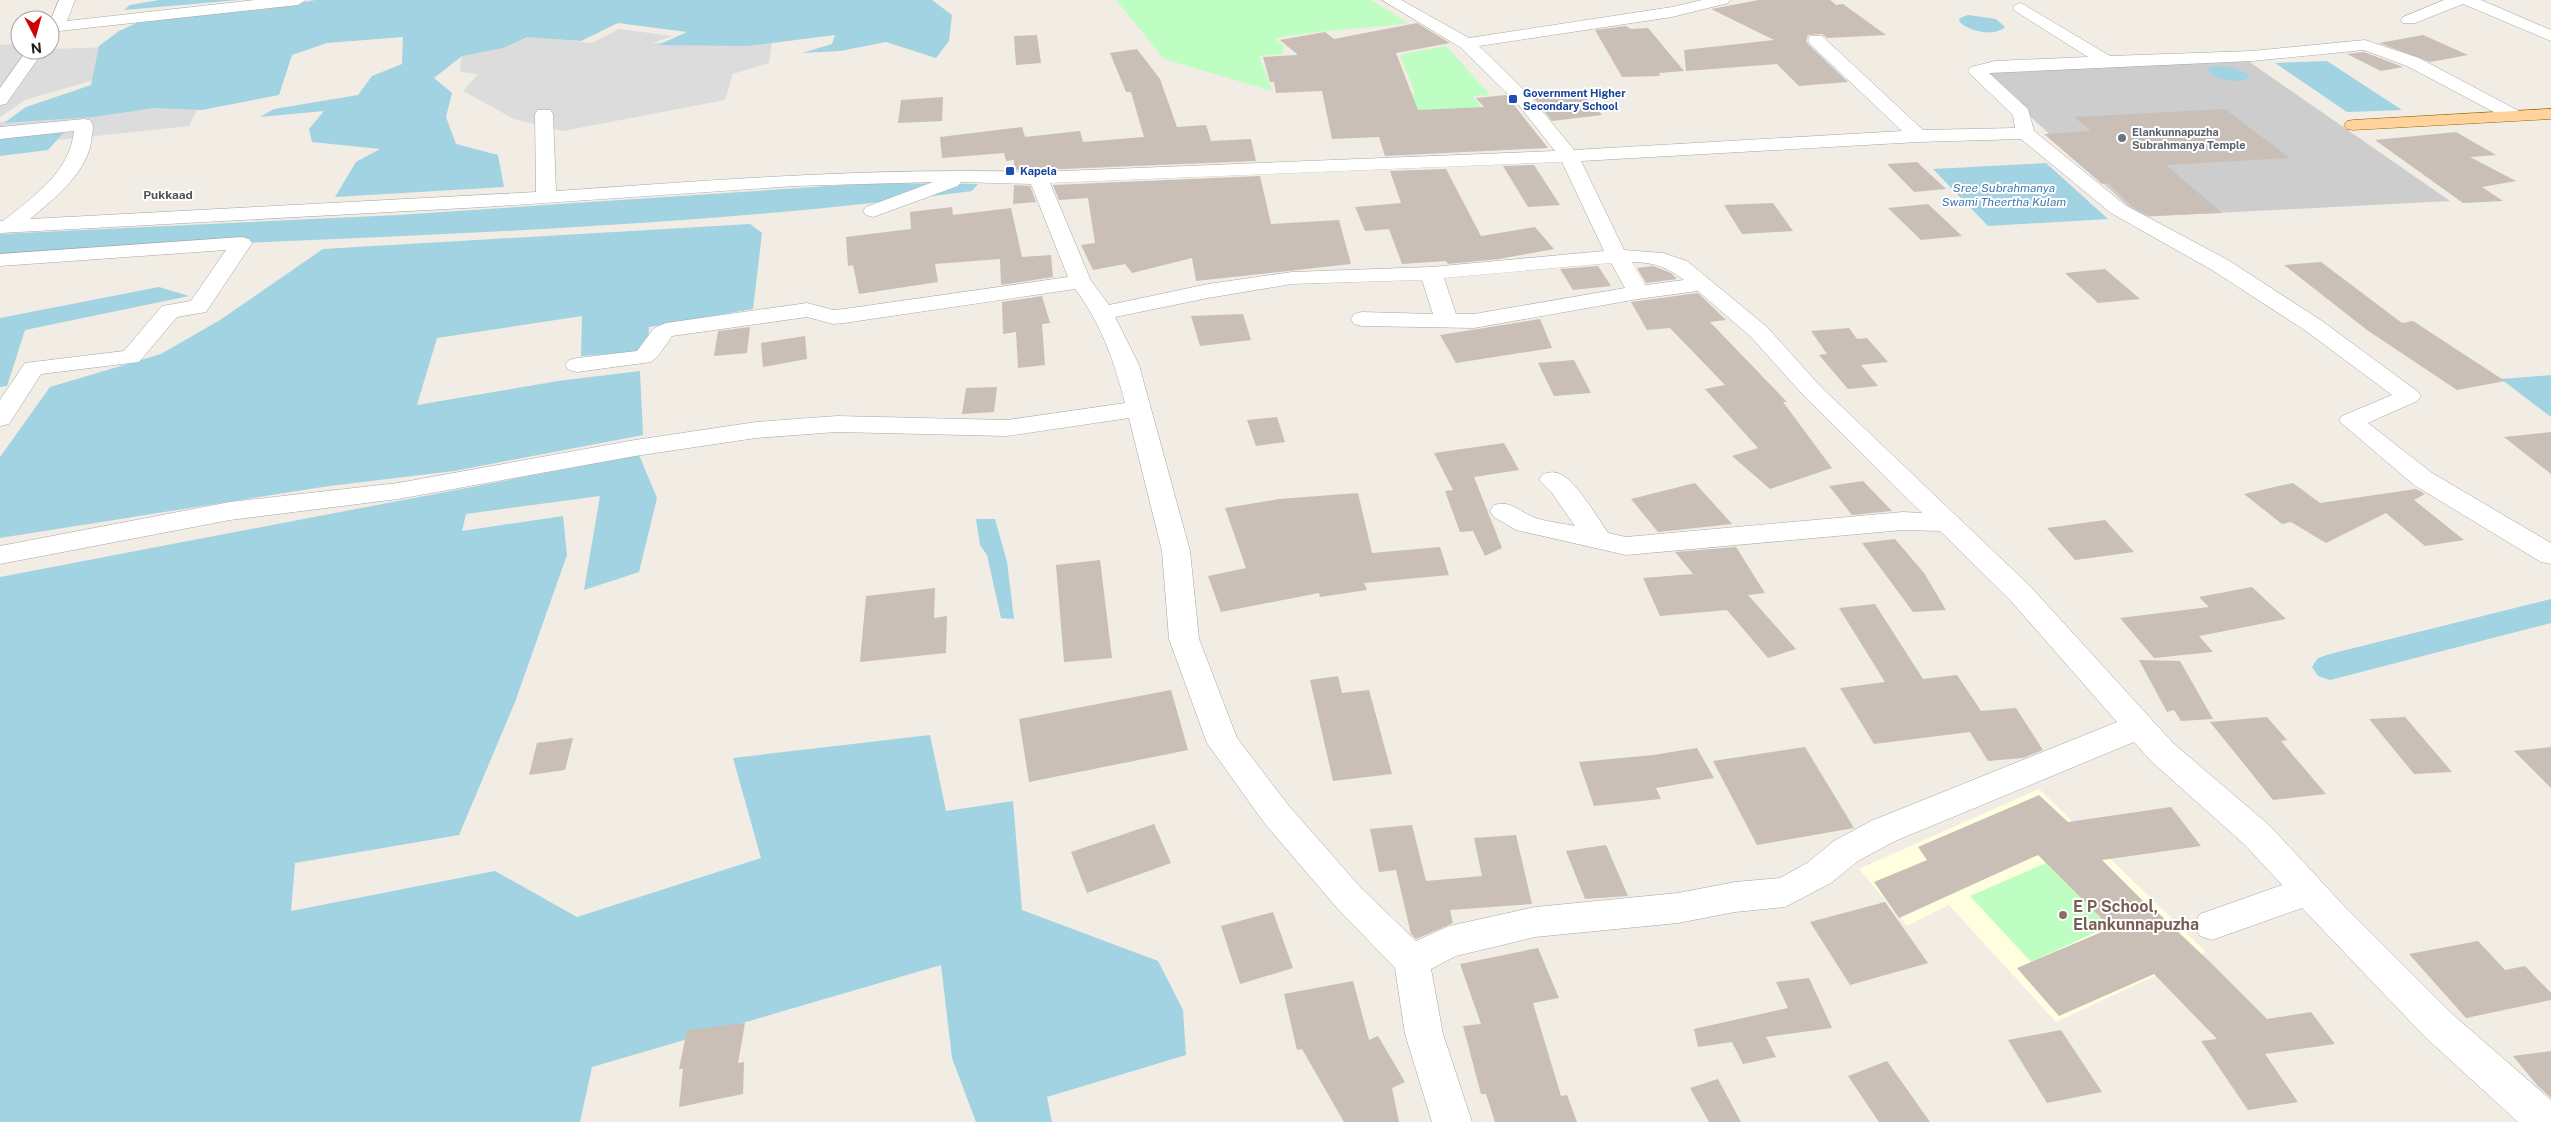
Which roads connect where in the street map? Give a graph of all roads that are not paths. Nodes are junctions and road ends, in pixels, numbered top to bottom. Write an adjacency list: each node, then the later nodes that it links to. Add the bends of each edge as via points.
1 (67, 0): 8 (street)
2 (298, 0): 10 (street)
3 (1390, 0): 13 (street)
4 (1722, 0): 13 (street, via 1672,12)
5 (2458, 0): 9 (street)
6 (2468, 0): 11 (street)
7 (2021, 8): 15 (street)
8 (60, 18)
9 (2409, 20)
10 (60, 29)
11 (2551, 36)
12 (1816, 40): 23 (street)
13 (1466, 43): 24 (street, via 1523,99)
14 (29, 60): 16 (street)
15 (2106, 61): 19 (street, via 2252,56 2366,45 2413,62); 22 (street, via 1995,66 1977,71 2022,113)
16 (0, 100)
17 (544, 114): 27 (street)
18 (2551, 114): 19 (main road)
19 (2513, 115): 20 (main road)
20 (2353, 126)
21 (0, 133): 29 (street, via 84,124 85,138 65,178)
22 (2025, 133): 23 (street); 47 (street, via 2118,209 2220,265 2314,326 2409,396 2351,421 2423,479)
23 (1918, 136): 24 (street)
24 (1569, 156): 26 (street); 30 (street)
25 (971, 175): 26 (street); 27 (street, via 862,177); 28 (street)
26 (1038, 178): 33 (street)
27 (546, 197): 29 (street)
28 (873, 210)
29 (4, 227)
30 (1616, 256): 32 (street); 34 (street, via 1648,256 1663,260 1679,266); 35 (street)
31 (0, 260): 41 (street, via 242,244 198,307 170,311 131,356 33,368)
32 (1431, 273): 36 (street, via 1292,278); 38 (street)
33 (1081, 282): 36 (street); 39 (street, via 844,316 833,317 807,310 666,330 658,335 652,351 643,357)
34 (1703, 284): 35 (street); 44 (street, via 1759,332 1812,391)
35 (1638, 292): 38 (street, via 1474,320)
36 (1103, 313): 40 (street, via 1127,364)
37 (1362, 319): 38 (street)
38 (1447, 321)
39 (577, 365)
40 (1139, 409): 46 (street, via 1007,428 837,424 756,430 398,491 230,511); 51 (street, via 1176,551 1184,639 1223,743 1278,815 1349,898)
41 (0, 419)
42 (1552, 480): 45 (street)
43 (1503, 511): 45 (street, via 1525,524)
44 (1946, 522): 45 (street, via 1903,521 1626,546); 48 (street, via 2020,593)
45 (1600, 541)
46 (0, 555)
47 (2551, 555)
48 (2142, 729): 49 (street, via 2162,752 2257,835); 51 (street, via 2130,730 1883,831 1846,850 1819,873 1785,892 1678,908 1535,922 1449,942)
49 (2308, 891): 50 (street); 53 (street, via 2438,1025)
50 (2212, 925)
51 (1412, 960): 52 (street, via 1424,1034)
52 (1452, 1122)
53 (2546, 1122)

